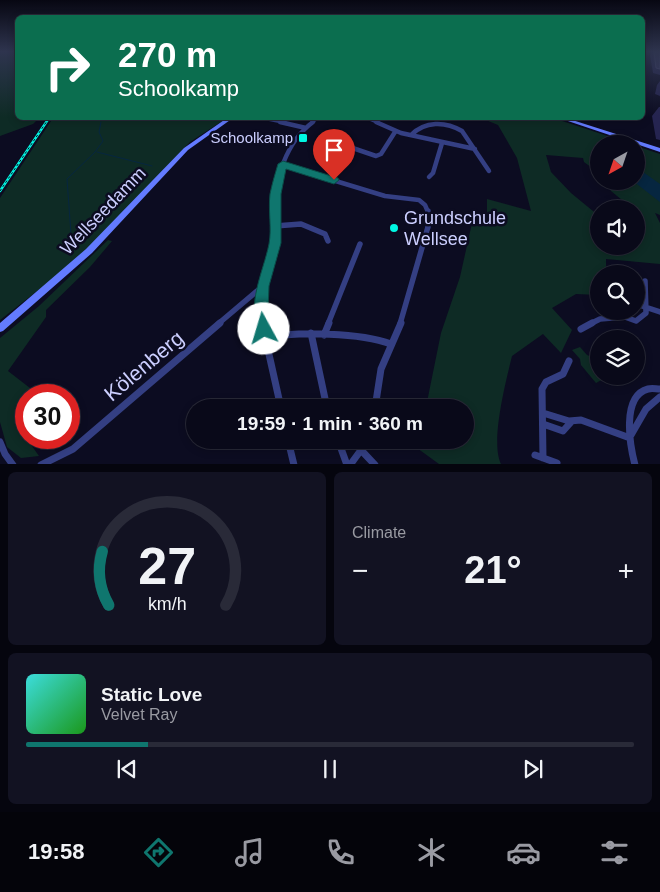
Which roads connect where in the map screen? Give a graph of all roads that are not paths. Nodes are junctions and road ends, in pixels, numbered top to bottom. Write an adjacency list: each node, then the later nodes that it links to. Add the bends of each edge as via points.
1 (227, 120): 25 (main road, Wellseedamm, via 186,149 89,251)
2 (271, 120): 6 (street)
3 (316, 120): 6 (street)
4 (371, 120): 7 (street)
5 (571, 120): 12 (main road)
6 (306, 128): 13 (street)
7 (395, 132): 8 (street); 10 (street, via 376,156)
8 (411, 135): 9 (street); 11 (street, via 431,124 453,126 462,131)
9 (442, 142): 11 (street); 15 (street)
10 (338, 143)
11 (475, 149): 14 (street)
12 (660, 149)
13 (283, 164): 16 (street, via 275,194); 30 (street, via 385,196 419,200 427,207 428,227)
14 (489, 171)
15 (429, 177)
16 (275, 226): 17 (street, via 301,224 326,234); 20 (street, via 273,254)
17 (328, 241)
18 (360, 244): 28 (street)
19 (645, 281): 21 (street)
20 (263, 286): 29 (street, via 261,311); 47 (street, Kölenberg, via 72,449)
21 (646, 307): 22 (street); 23 (street)
22 (660, 312)
23 (645, 314)
24 (598, 320): 26 (street)
25 (0, 328)
26 (580, 328)
27 (311, 333): 28 (street); 29 (street); 35 (street)
28 (324, 335): 30 (street, via 367,336)
29 (266, 338): 34 (street)
30 (391, 344): 36 (street, via 381,370)
31 (569, 361): 37 (street, via 563,374 543,385)
32 (660, 389): 40 (street, via 640,393 633,402 629,413)
33 (660, 398): 40 (street, via 643,411)
34 (279, 399)
35 (325, 399)
36 (376, 399)
37 (543, 413): 38 (street); 39 (street)
38 (572, 421): 39 (street, via 563,431); 40 (street, via 581,420)
39 (543, 424): 45 (street, via 539,456)
40 (630, 438): 51 (street)
41 (0, 442): 46 (street, via 4,454)
42 (290, 449): 48 (street)
43 (342, 449): 49 (street)
44 (361, 450): 49 (street); 50 (street)
45 (557, 463)
46 (13, 464)
47 (41, 464)
48 (294, 464)
49 (348, 464)
50 (375, 464)
51 (635, 464)

